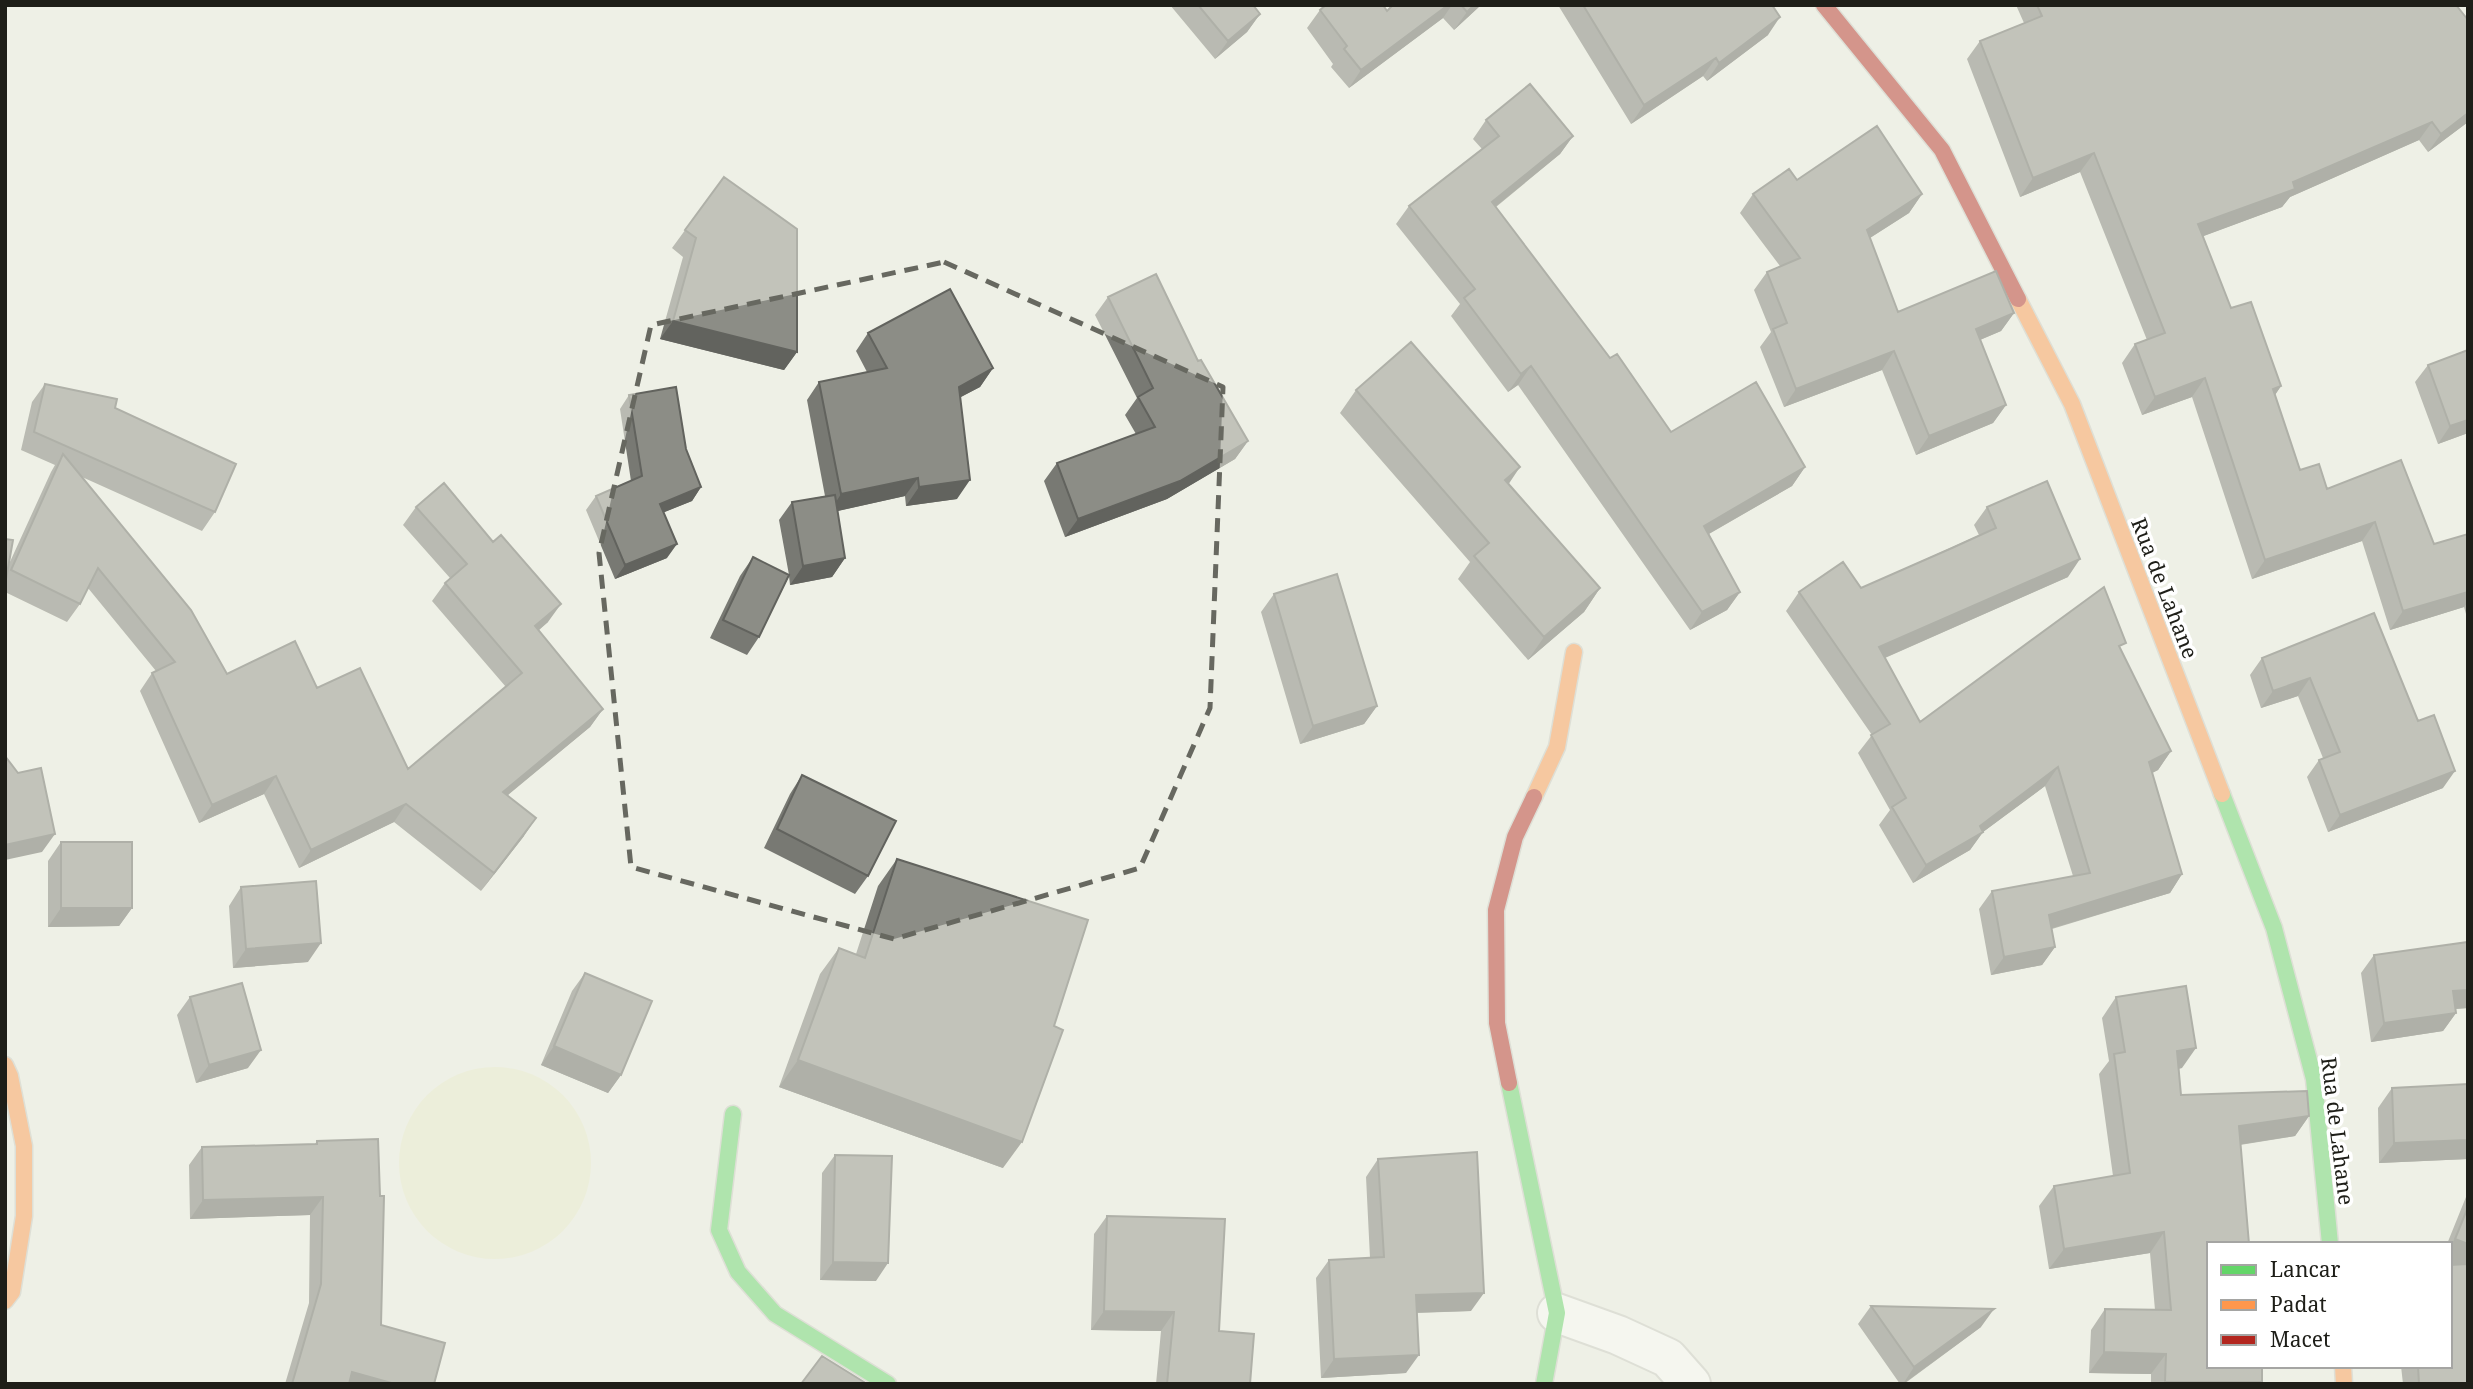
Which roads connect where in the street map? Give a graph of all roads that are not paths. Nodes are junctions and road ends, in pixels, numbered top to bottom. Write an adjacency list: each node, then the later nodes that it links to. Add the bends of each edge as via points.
1 (1824, 5): 5 (main road, Rua de Lahane, via 1942,150 2072,404 2274,928 2314,1079)
2 (1574, 652): 7 (main road, via 1557,747 1515,837 1496,910 1497,1023)
3 (5, 1065): 6 (main road, via 24,1146 24,1216 12,1292)
4 (733, 1114): 8 (main road, via 719,1230 738,1272 775,1314)
5 (2330, 1242)
6 (5, 1301)
7 (1557, 1313): 9 (main road); 10 (street, via 1668,1358)
8 (888, 1384)
9 (1544, 1384)
10 (1690, 1384)

